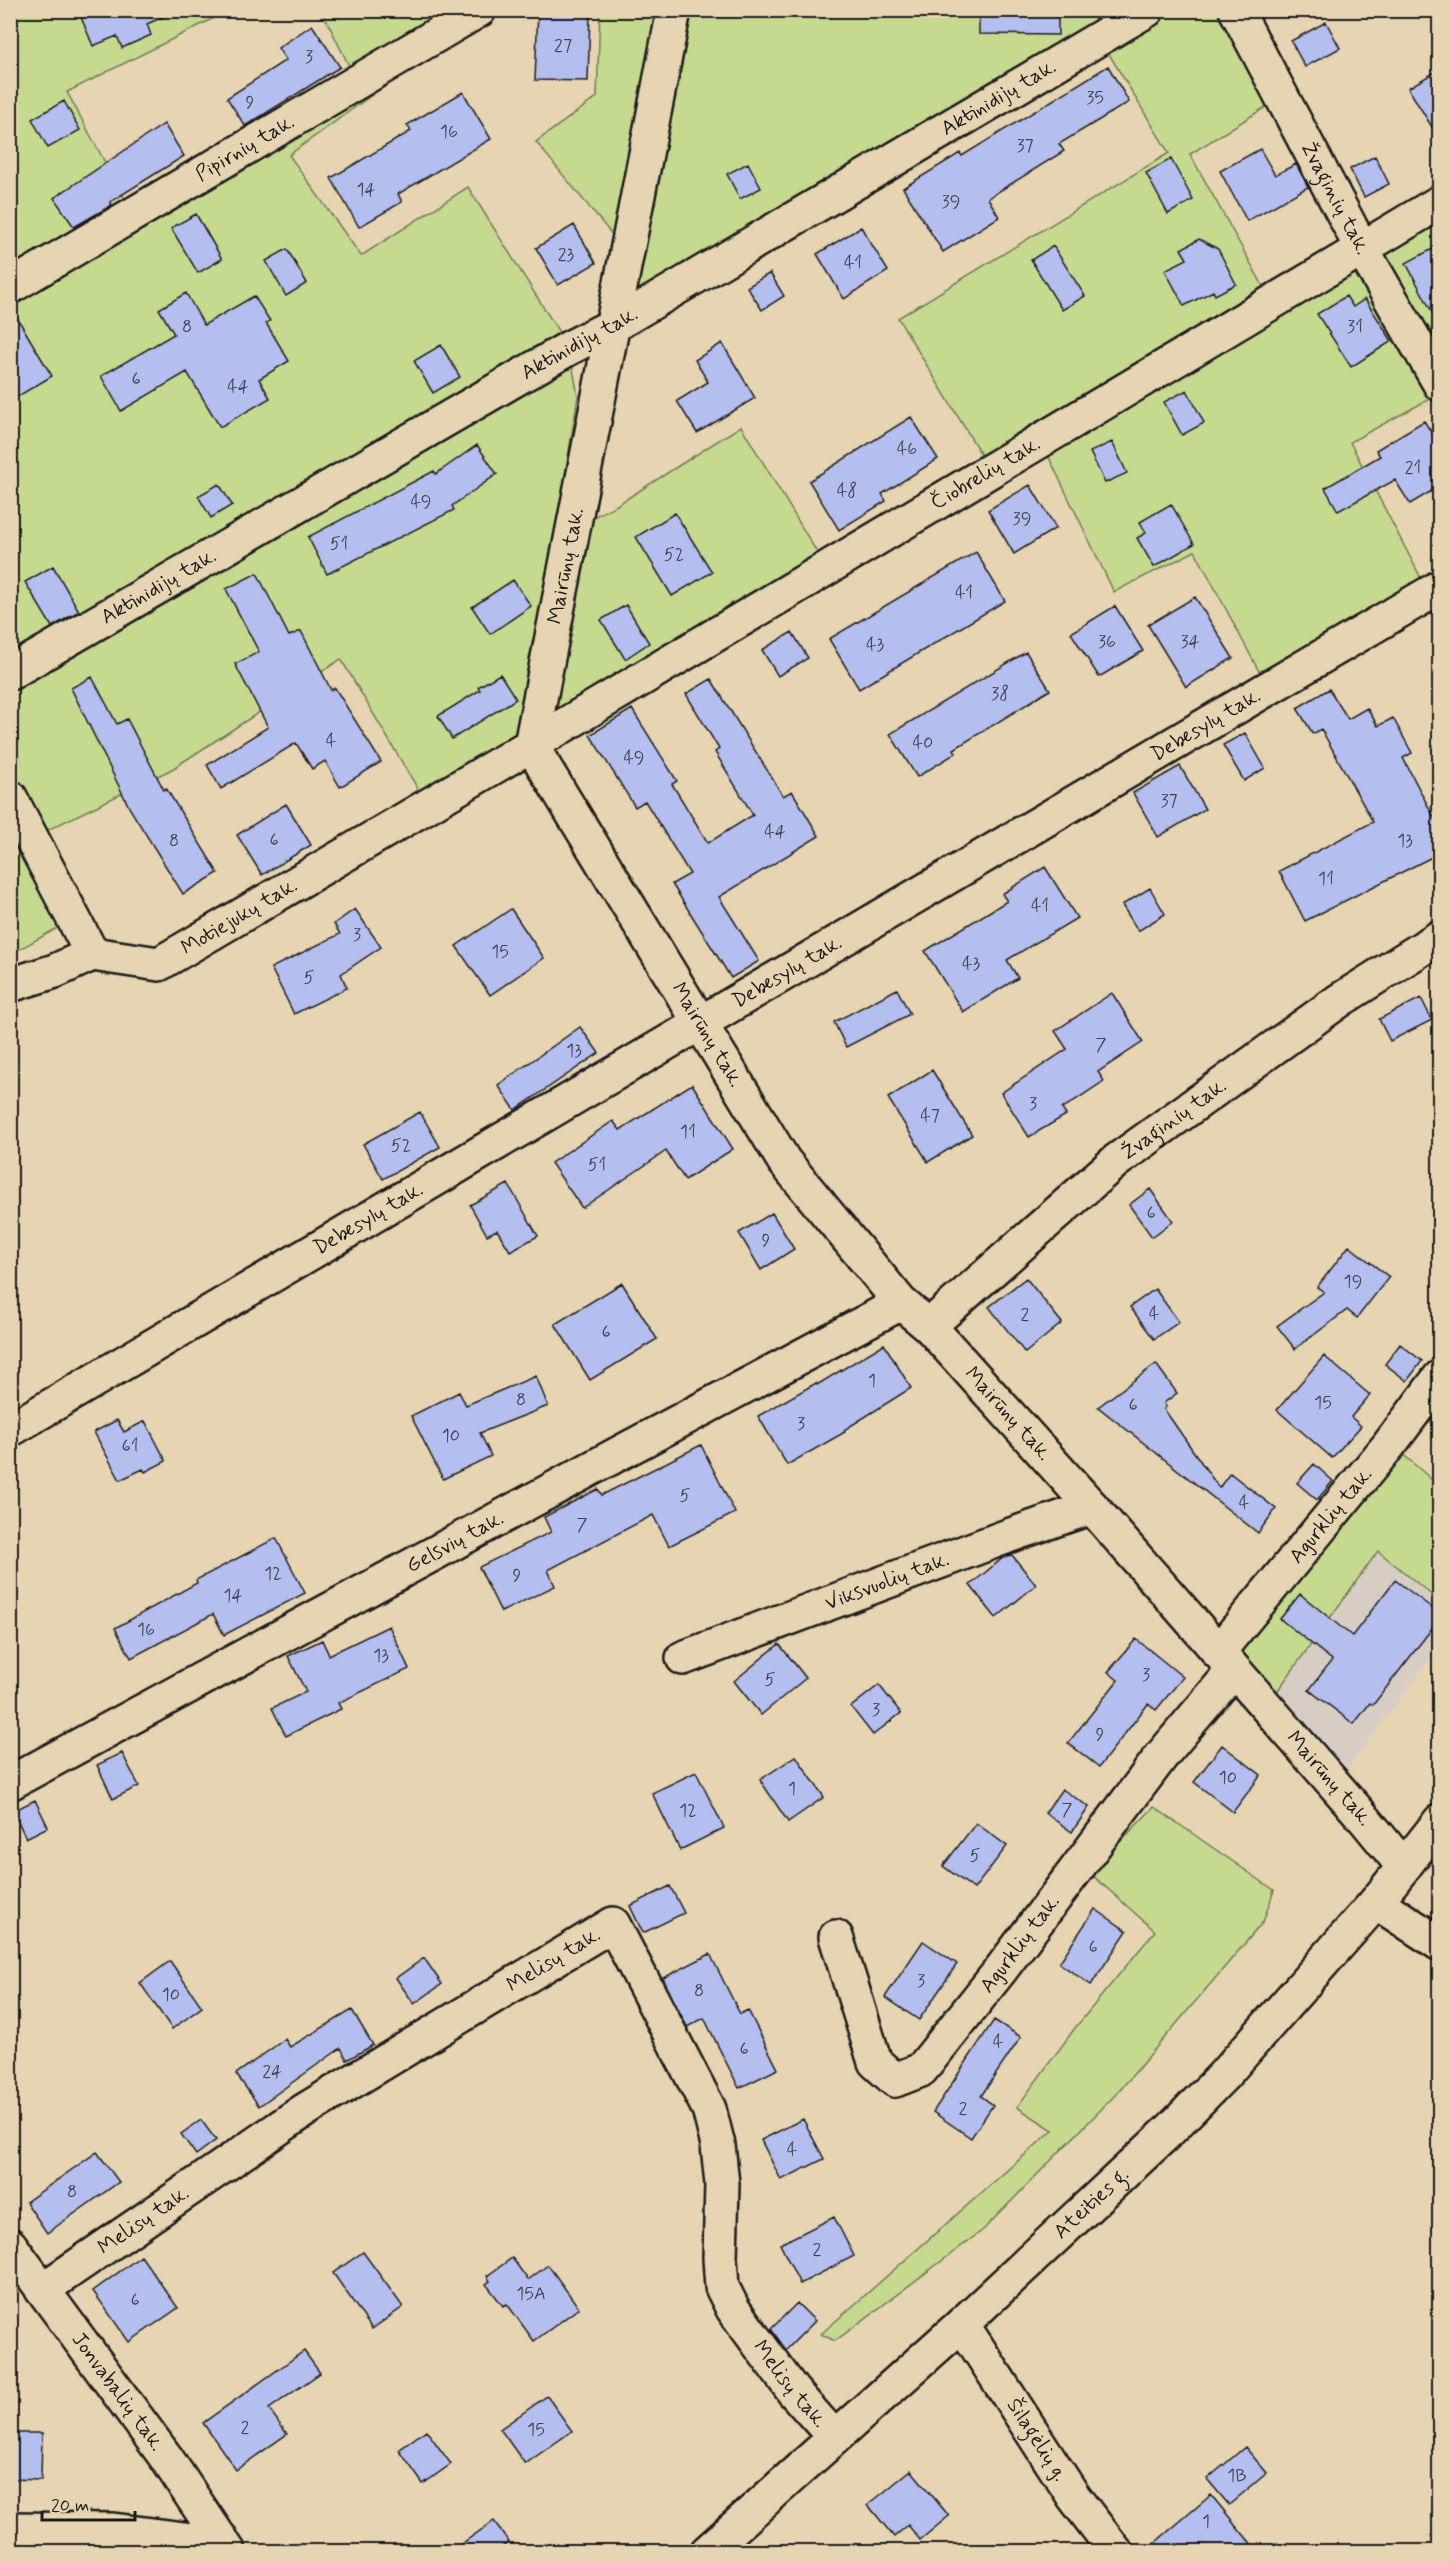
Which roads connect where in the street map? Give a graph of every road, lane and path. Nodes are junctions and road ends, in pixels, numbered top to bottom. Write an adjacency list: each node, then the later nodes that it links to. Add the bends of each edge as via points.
1 (479, 10): 7 (street, Pipirnių tak.)
2 (674, 10): 8 (street, Mairūnų tak.)
3 (1147, 10): 8 (street, Aktinidijų tak.)
4 (1236, 10): 6 (street, Žvaginių tak.)
5 (1440, 202): 6 (street, Čiobrelių tak.)
6 (1362, 249): 9 (street, Žvaginių tak.); 12 (street, Čiobrelių tak.)
7 (10, 287)
8 (614, 325): 11 (street, Aktinidijų tak.); 12 (street, Mairūnų tak.)
9 (1440, 384)
10 (1440, 587): 17 (street, Debesylų tak.)
11 (10, 674)
12 (531, 746): 15 (street, Motiejukų tak., via 159,964); 17 (street, Mairūnų tak.)
13 (10, 797): 15 (street)
14 (1440, 937): 19 (street, Žvaginių tak., via 1340,1000 1116,1161)
15 (92, 954): 16 (street)
16 (10, 985)
17 (700, 1024): 18 (street, Mairūnų tak., via 784,1161); 21 (street, Debesylų tak.)
18 (901, 1303): 19 (street, Mairūnų tak.); 25 (street, Gelsvių tak.)
19 (929, 1326): 22 (street, Mairūnų tak.)
20 (1440, 1377): 24 (street, Agurklių tak.)
21 (10, 1430)
22 (1092, 1507): 23 (street, Viksvuolių tak.); 24 (street, Mairūnų tak.)
23 (683, 1658)
24 (1226, 1661): 27 (street, Mairūnų tak.); 29 (street, Agurklių tak., via 1163,1754 921,2070 895,2080 875,2062)
25 (10, 1783)
26 (1440, 1821): 27 (street, Ateities g.)
27 (1404, 1867): 28 (street, Ateities g.)
28 (1376, 1902): 30 (street); 33 (street, Ateities g., via 1200,2099)
29 (836, 1937)
30 (1440, 1944)
31 (10, 2245): 32 (street, Jonvabalių tak.)
32 (42, 2290): 34 (street, Melisų tak., via 305,2110 613,1924 709,2109 722,2184 722,2287 733,2309 793,2391); 36 (street, Jonvabalių tak., via 167,2459)
33 (962, 2324): 34 (street, Ateities g.); 38 (street, Šilagėlių g., via 1074,2497)
34 (834, 2437): 37 (street, Ateities g.)
35 (10, 2529): 36 (street, via 113,2530)
36 (225, 2545)
37 (707, 2552)
38 (1116, 2552)

